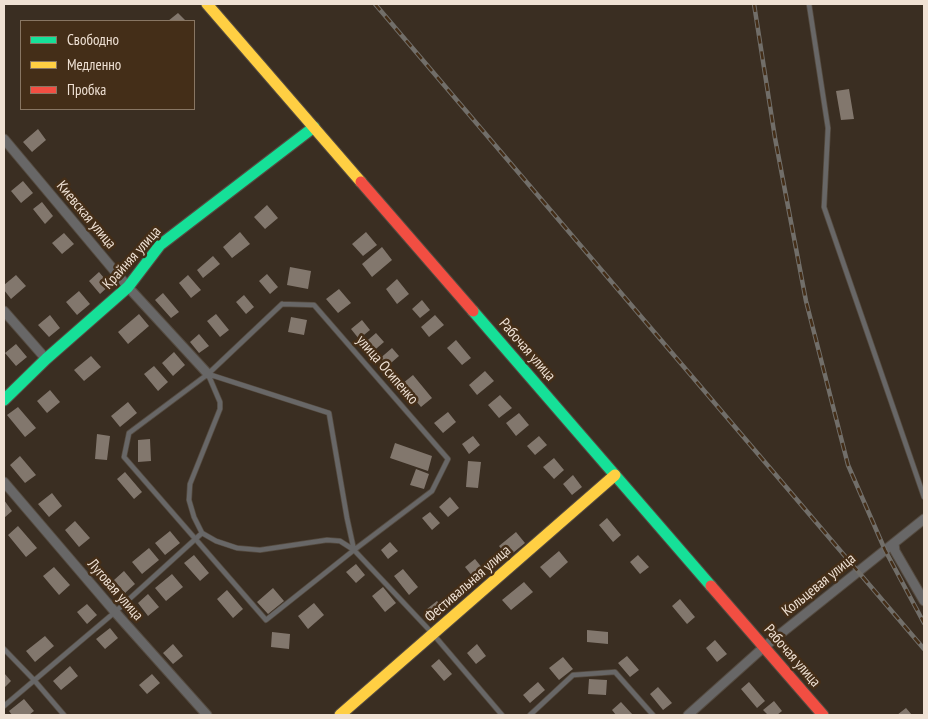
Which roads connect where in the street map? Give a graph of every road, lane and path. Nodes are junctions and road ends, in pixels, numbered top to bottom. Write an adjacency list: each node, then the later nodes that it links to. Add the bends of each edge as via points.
1 (208, 4): 3 (main road, Рабочая улица)
2 (809, 4): 12 (lane, via 828,128 824,208)
3 (314, 127): 5 (main road, Крайняя улица, via 160,245); 10 (main road, Рабочая улица)
4 (4, 138): 5 (street, Киевская улица)
5 (128, 287): 7 (main road, Крайняя улица); 8 (street, Киевская улица)
6 (4, 311): 7 (street)
7 (46, 360): 9 (main road, Крайняя улица)
8 (208, 374): 14 (lane, via 220,409 190,484 189,500); 15 (lane, улица Осипенко, via 129,433 124,457); 17 (lane, via 328,413); 17 (lane, улица Осипенко, via 282,304 314,305 448,459 432,491)
9 (4, 400)
10 (615, 475): 20 (main road, Фестивальная улица); 21 (main road, Рабочая улица)
11 (4, 482): 19 (street, Луговая улица)
12 (924, 497)
13 (924, 519): 16 (street, Кольцевая улица)
14 (202, 534): 15 (lane); 17 (lane, via 237,548 260,550 334,539)
15 (196, 539): 17 (lane, улица Осипенко, via 266,620); 19 (lane)
16 (894, 543): 18 (street, via 895,551); 21 (street, Кольцевая улица)
17 (354, 550): 20 (lane)
18 (924, 601)
19 (115, 612): 23 (lane); 26 (street, Луговая улица)
20 (433, 634): 27 (main road, Фестивальная улица); 28 (lane)
21 (764, 647): 31 (street, Кольцевая улица); 32 (main road, Рабочая улица)
22 (4, 649): 23 (lane)
23 (34, 680): 24 (lane); 25 (lane)
24 (4, 706)
25 (64, 715)
26 (207, 715)
27 (340, 715)
28 (502, 715)
29 (530, 715): 30 (lane, via 573,676 615,672)
30 (653, 715)
31 (688, 715)
32 (823, 715)

